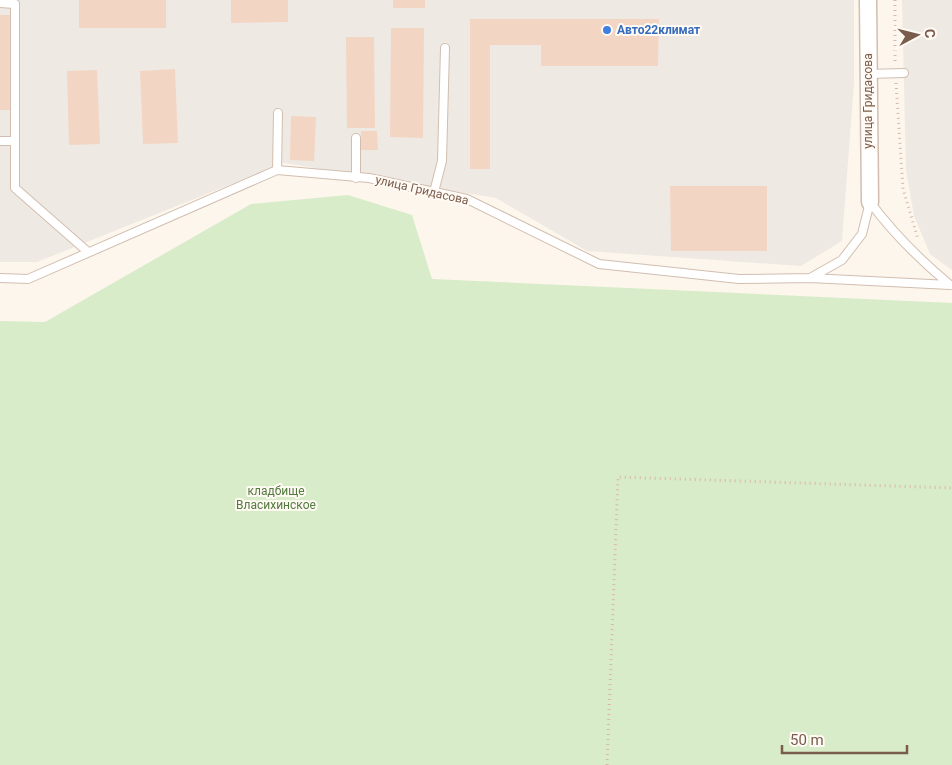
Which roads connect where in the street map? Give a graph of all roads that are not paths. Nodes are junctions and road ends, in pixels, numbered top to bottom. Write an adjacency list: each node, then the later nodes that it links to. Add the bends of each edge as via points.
1 (868, 0): 5 (street, улица Гридасова)
2 (0, 4): 9 (lane, via 15,4)
3 (445, 48): 12 (lane, via 442,161)
4 (899, 73): 5 (lane)
5 (868, 74): 13 (street, улица Гридасова)
6 (278, 113): 10 (lane)
7 (356, 138): 11 (lane)
8 (0, 141): 9 (lane)
9 (15, 141): 14 (lane, via 15,188)
10 (276, 170): 11 (lane, улица Гридасова); 14 (lane, улица Гридасова)
11 (356, 178): 12 (lane, улица Гридасова)
12 (434, 192): 16 (lane, улица Гридасова, via 467,199 599,264 738,279)
13 (870, 202): 16 (lane, улица Гридасова, via 862,234 842,260); 17 (lane, via 915,256)
14 (88, 252): 15 (lane, улица Гридасова, via 28,279)
15 (0, 278)
16 (810, 278): 17 (lane)
17 (951, 285)

